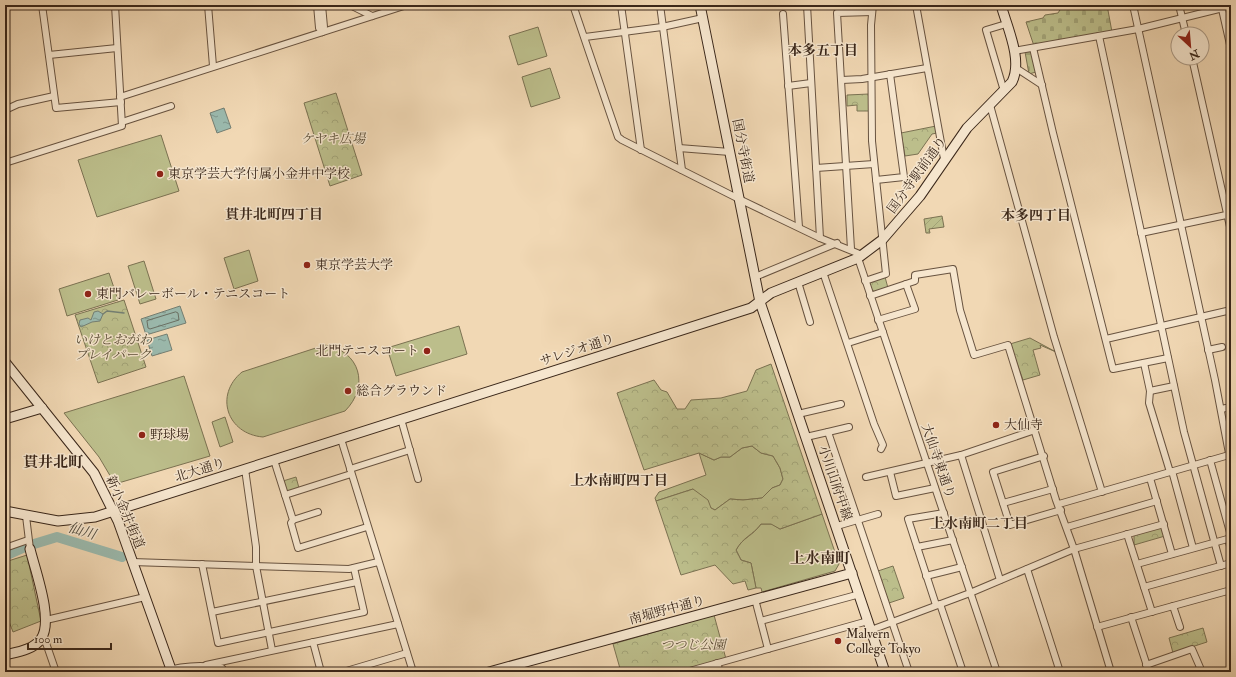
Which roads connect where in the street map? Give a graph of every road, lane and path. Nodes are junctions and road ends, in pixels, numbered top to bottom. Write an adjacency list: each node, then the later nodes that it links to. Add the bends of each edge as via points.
1 (42, 5): 37 (street)
2 (115, 5): 33 (street)
3 (208, 5): 38 (street)
4 (317, 5): 29 (street, via 319,28)
5 (322, 5): 29 (street)
6 (350, 5): 18 (street)
7 (407, 5): 22 (street)
8 (573, 5): 32 (street)
9 (621, 5): 30 (street)
10 (660, 5): 27 (street)
11 (700, 5): 23 (street, 国分寺街道)
12 (807, 5): 45 (street)
13 (916, 5): 40 (street)
14 (1001, 5): 25 (street)
15 (1133, 5): 28 (street)
16 (1179, 5): 24 (street)
17 (1231, 6): 20 (street)
18 (359, 7): 22 (street)
19 (872, 8): 43 (street); 44 (street, via 837,13)
20 (1222, 9): 24 (street); 35 (street)
21 (783, 14): 47 (street)
22 (372, 16): 29 (street)
23 (703, 18): 27 (street); 57 (street, 国分寺街道)
24 (1182, 18): 26 (street); 28 (street)
25 (1006, 24): 36 (street); 48 (street, via 986,30)
26 (1184, 26)
27 (662, 27): 30 (street); 55 (street)
28 (1138, 29): 31 (street); 67 (street)
29 (322, 32): 38 (street)
30 (625, 32): 32 (street); 56 (street)
31 (1098, 36): 34 (street); 70 (street)
32 (585, 37): 56 (street, via 618,137)
33 (117, 48): 37 (street); 50 (street)
34 (1033, 48): 36 (street); 46 (street)
35 (1231, 49)
36 (1014, 51): 41 (street)
37 (49, 55): 49 (street)
38 (213, 66): 50 (street)
39 (1194, 66): 66 (street)
40 (927, 68): 42 (street); 58 (street)
41 (1016, 68): 46 (street); 48 (street, 国分寺駅前通り, via 1014,77)
42 (890, 74): 43 (street); 64 (street, via 904,177)
43 (872, 77): 44 (street); 60 (street)
44 (842, 80): 61 (street)
45 (812, 83): 47 (street); 62 (street)
46 (1042, 85): 89 (street)
47 (788, 86): 68 (street)
48 (1004, 92): 51 (street, 国分寺駅前通り)
49 (54, 96): 50 (street, via 56,108); 53 (street, via 18,104)
50 (121, 99): 54 (street)
51 (990, 105): 58 (street, 国分寺駅前通り, via 967,128); 129 (street, via 1054,337)
52 (171, 106): 54 (street)
53 (5, 110)
54 (122, 122): 59 (street, via 122,126)
55 (679, 148): 57 (street); 63 (street)
56 (641, 150): 63 (street)
57 (730, 152): 65 (street, 国分寺街道)
58 (944, 159): 72 (street, 国分寺駅前通り, via 915,202)
59 (5, 163)
60 (874, 164): 61 (street); 64 (street)
61 (847, 166): 62 (street); 74 (street)
62 (816, 168): 71 (street)
63 (682, 170): 65 (street)
64 (876, 180): 72 (street)
65 (739, 199): 68 (street); 77 (street, 国分寺街道)
66 (1229, 214): 67 (street); 69 (street)
67 (1180, 226): 70 (street); 84 (street)
68 (799, 227): 71 (street)
69 (1231, 230)
70 (1141, 233): 87 (street)
71 (820, 238): 73 (street)
72 (882, 240): 75 (street, 国分寺駅前通り); 78 (street, via 886,274)
73 (837, 243): 74 (street); 77 (street)
74 (851, 249): 75 (street)
75 (860, 256): 76 (street, 国分寺駅前通り); 78 (street, 大仙寺東通り)
76 (823, 272): 79 (street, 国分寺駅前通り); 90 (street)
77 (755, 277): 82 (street, 国分寺街道)
78 (865, 281): 81 (street, 大仙寺東通り)
79 (798, 282): 82 (street, 国分寺駅前通り, via 771,293); 86 (street)
80 (906, 284): 81 (street); 85 (street, via 915,309); 106 (street, via 916,281 915,275 953,269 960,310 974,355 1008,345)
81 (870, 296): 85 (street, 大仙寺東通り)
82 (760, 302): 102 (street, 小川山府中線); 104 (street, サレジオ通り, via 751,308)
83 (1231, 310): 84 (street)
84 (1201, 318): 87 (street); 92 (street)
85 (878, 320): 88 (street, 大仙寺東通り)
86 (810, 322)
87 (1162, 326): 89 (street); 93 (street)
88 (882, 332): 90 (street); 117 (street, 大仙寺東通り)
89 (1106, 339): 95 (street, via 1113,369)
90 (848, 343): 110 (street, via 883,444)
91 (1222, 347): 92 (street)
92 (1208, 350): 101 (street)
93 (1168, 358): 95 (street); 96 (street)
94 (5, 362): 100 (street, 新小金井街道)
95 (1144, 363): 97 (street)
96 (1174, 386): 97 (street); 119 (street)
97 (1150, 391): 123 (street, via 1149,403)
98 (841, 404): 102 (street)
99 (1231, 407): 101 (street)
100 (42, 408): 103 (street); 134 (street, 新小金井街道, via 88,464)
101 (1221, 409): 113 (street)
102 (798, 414): 108 (street, 小川山府中線)
103 (5, 419)
104 (401, 419): 109 (street, 北大通り); 111 (street)
105 (849, 427): 107 (street)
106 (1035, 430): 112 (street); 114 (street)
107 (828, 432): 108 (street); 141 (street)
108 (806, 437): 143 (street, 小川山府中線)
109 (340, 439): 115 (street, 北大通り); 121 (street)
110 (881, 449)
111 (410, 450): 121 (street); 126 (street)
112 (961, 455): 117 (street); 169 (street)
113 (1229, 455): 116 (street); 118 (street)
114 (1044, 456): 128 (street); 132 (street, via 993,472)
115 (274, 460): 120 (street, 北大通り); 130 (street)
116 (1210, 460): 119 (street); 147 (street)
117 (927, 464): 122 (street); 127 (street, 大仙寺東通り)
118 (1231, 464)
119 (1193, 465): 123 (street); 149 (street)
120 (245, 469): 134 (street, 北大通り); 162 (street, via 256,547)
121 (351, 471): 130 (street); 144 (street)
122 (890, 472): 124 (street); 127 (street, via 896,496)
123 (1171, 472): 125 (street); 153 (street)
124 (866, 477)
125 (1150, 478): 129 (street); 131 (street)
126 (418, 479)
127 (935, 488): 137 (street, 大仙寺東通り)
128 (1054, 489): 132 (street); 133 (street)
129 (1102, 492): 133 (street)
130 (285, 495): 140 (street)
131 (1157, 501): 142 (street); 145 (street)
132 (1003, 503): 133 (street, via 1010,525)
133 (1060, 507): 145 (street)
134 (113, 510): 139 (street, 北大通り, via 95,517 70,521); 157 (street, 新小金井街道)
135 (5, 511): 139 (street, 北大通り)
136 (318, 512): 140 (street)
137 (944, 513): 148 (street, 大仙寺東通り); 151 (street, via 908,520)
138 (878, 514): 141 (street)
139 (26, 516): 150 (street)
140 (293, 520): 144 (street, via 290,523 298,548)
141 (858, 520): 143 (street); 185 (street)
142 (1164, 524): 146 (street); 156 (street)
143 (837, 526): 167 (street, 小川山府中線)
144 (367, 527): 158 (street)
145 (1067, 527): 154 (street)
146 (1127, 534): 154 (street); 161 (street)
147 (1230, 538): 149 (street); 155 (street)
148 (953, 540): 151 (street); 164 (street, 大仙寺東通り)
149 (1214, 543): 153 (street); 163 (street)
150 (29, 545): 152 (street); 183 (street)
151 (917, 547): 168 (street)
152 (5, 548)
153 (1193, 548): 156 (street)
154 (1074, 549): 166 (street); 188 (street)
155 (1231, 549)
156 (1172, 554): 161 (street)
157 (132, 562): 160 (street); 175 (street, 新小金井街道)
158 (378, 562): 165 (street); 186 (street)
159 (1231, 563): 163 (street)
160 (202, 564): 162 (street); 180 (street)
161 (1137, 564): 171 (street)
162 (256, 566): 165 (street); 177 (street)
163 (1221, 566): 171 (street)
164 (962, 567): 168 (street); 173 (street, 大仙寺東通り)
165 (354, 568): 170 (street)
166 (1027, 569): 169 (street); 214 (street)
167 (852, 572): 174 (street, 小川山府中線); 176 (street, 南堀野中通り)
168 (926, 576): 178 (street)
169 (1000, 580): 173 (street)
170 (357, 582): 177 (street); 190 (street, via 364,612)
171 (1144, 587): 181 (street)
172 (1231, 590): 179 (street)
173 (970, 592): 178 (street); 213 (street, 大仙寺東通り)
174 (860, 594): 184 (street); 187 (street, 小川山府中線)
175 (145, 597): 183 (street); 200 (street, 新小金井街道)
176 (755, 599): 184 (street); 207 (street, 南堀野中通り)
177 (263, 602): 180 (street); 190 (street)
178 (938, 605): 185 (street); 212 (street)
179 (1173, 606): 181 (street); 189 (street)
180 (212, 612): 190 (street, via 218,643)
181 (1152, 612): 182 (street)
182 (1131, 617): 188 (street); 199 (street)
183 (46, 620): 191 (street)
184 (761, 621): 193 (street)
185 (893, 622): 187 (street); 211 (street)
186 (398, 624): 192 (street); 195 (street)
187 (869, 625): 193 (street); 210 (street, 小川山府中線)
188 (1097, 627): 215 (street)
189 (1180, 627)
190 (269, 633): 194 (street)
191 (41, 639): 196 (street, via 26,650); 201 (street, via 46,644)
192 (313, 642): 194 (street); 204 (street)
193 (768, 649): 197 (street)
194 (272, 650): 198 (street)
195 (407, 653): 205 (street); 206 (street)
196 (5, 655)
197 (717, 663): 208 (street); 209 (street)
198 (206, 665): 200 (street); 203 (street, via 222,668)
199 (1146, 665): 216 (street); 217 (street, via 1192,650)
200 (171, 671): 202 (street)
201 (56, 672)
202 (161, 672)
203 (225, 672)
204 (321, 672)
205 (343, 672)
206 (413, 672)
207 (489, 672)
208 (686, 672)
209 (720, 672)
210 (885, 672)
211 (909, 672)
212 (963, 672)
213 (997, 672)
214 (1060, 672)
215 (1111, 672)
216 (1149, 672)
217 (1202, 672)

